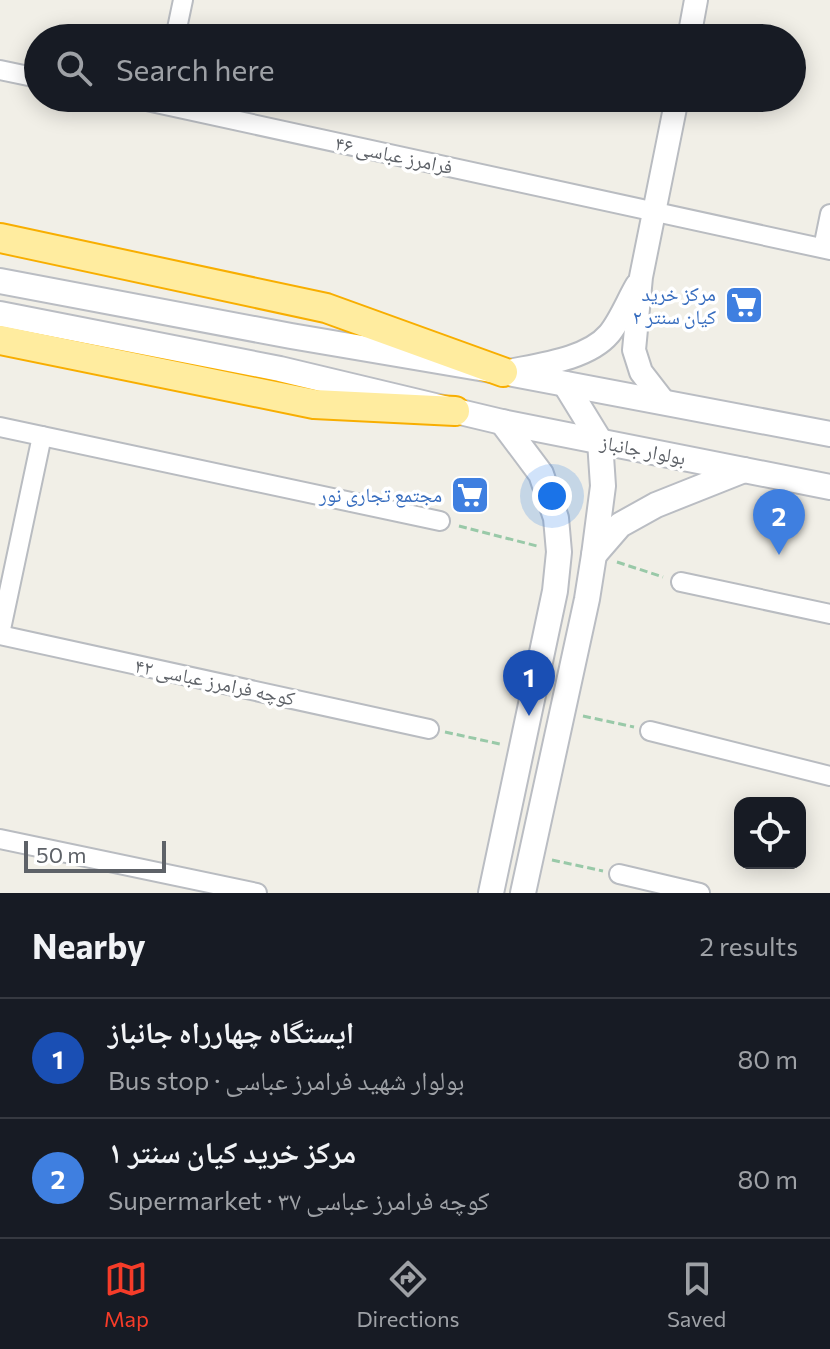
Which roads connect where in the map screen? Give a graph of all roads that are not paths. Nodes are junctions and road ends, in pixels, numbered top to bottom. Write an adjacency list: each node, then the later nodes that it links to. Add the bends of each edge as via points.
1 (183, 0): 3 (street)
2 (696, 0): 4 (street)
3 (178, 24)
4 (692, 24)
5 (0, 70): 6 (street)
6 (24, 75)
7 (211, 112): 9 (street, فرامرز عباسی ۴۶)
8 (674, 112): 9 (street)
9 (654, 212): 12 (street, فرامرز عباسی ۴۶); 13 (street)
10 (830, 214): 12 (street)
11 (0, 238): 17 (highway, via 326,308)
12 (826, 249)
13 (641, 277): 17 (street, via 609,334 591,349); 19 (street, via 634,350 641,372)
14 (0, 281): 17 (main road)
15 (0, 314): 20 (main road, بولوار جانباز, via 280,369)
16 (0, 340): 20 (highway, via 314,404)
17 (503, 372): 18 (main road)
18 (565, 384): 19 (main road); 25 (main road)
19 (665, 403): 23 (main road)
20 (455, 411): 21 (main road, بولوار جانباز)
21 (502, 422): 25 (main road, بولوار جانباز); 29 (main road, via 541,474 556,518)
22 (0, 427): 24 (street)
23 (830, 434)
24 (42, 436): 28 (street); 33 (street)
25 (600, 441): 26 (main road, بولوار جانباز); 30 (main road, via 603,486)
26 (744, 470): 27 (main road, بولوار جانباز); 30 (main road, via 620,525)
27 (830, 487)
28 (440, 521)
29 (559, 552): 30 (main road, via 578,546); 40 (main road)
30 (594, 555): 41 (main road)
31 (681, 582): 32 (street)
32 (830, 614)
33 (0, 634): 34 (street, کوچه فرامرز عباسی ۴۲)
34 (429, 729)
35 (650, 731): 36 (street)
36 (830, 776)
37 (0, 839): 39 (street)
38 (619, 874): 42 (street)
39 (257, 893)
40 (491, 893)
41 (523, 893)
42 (700, 893)

